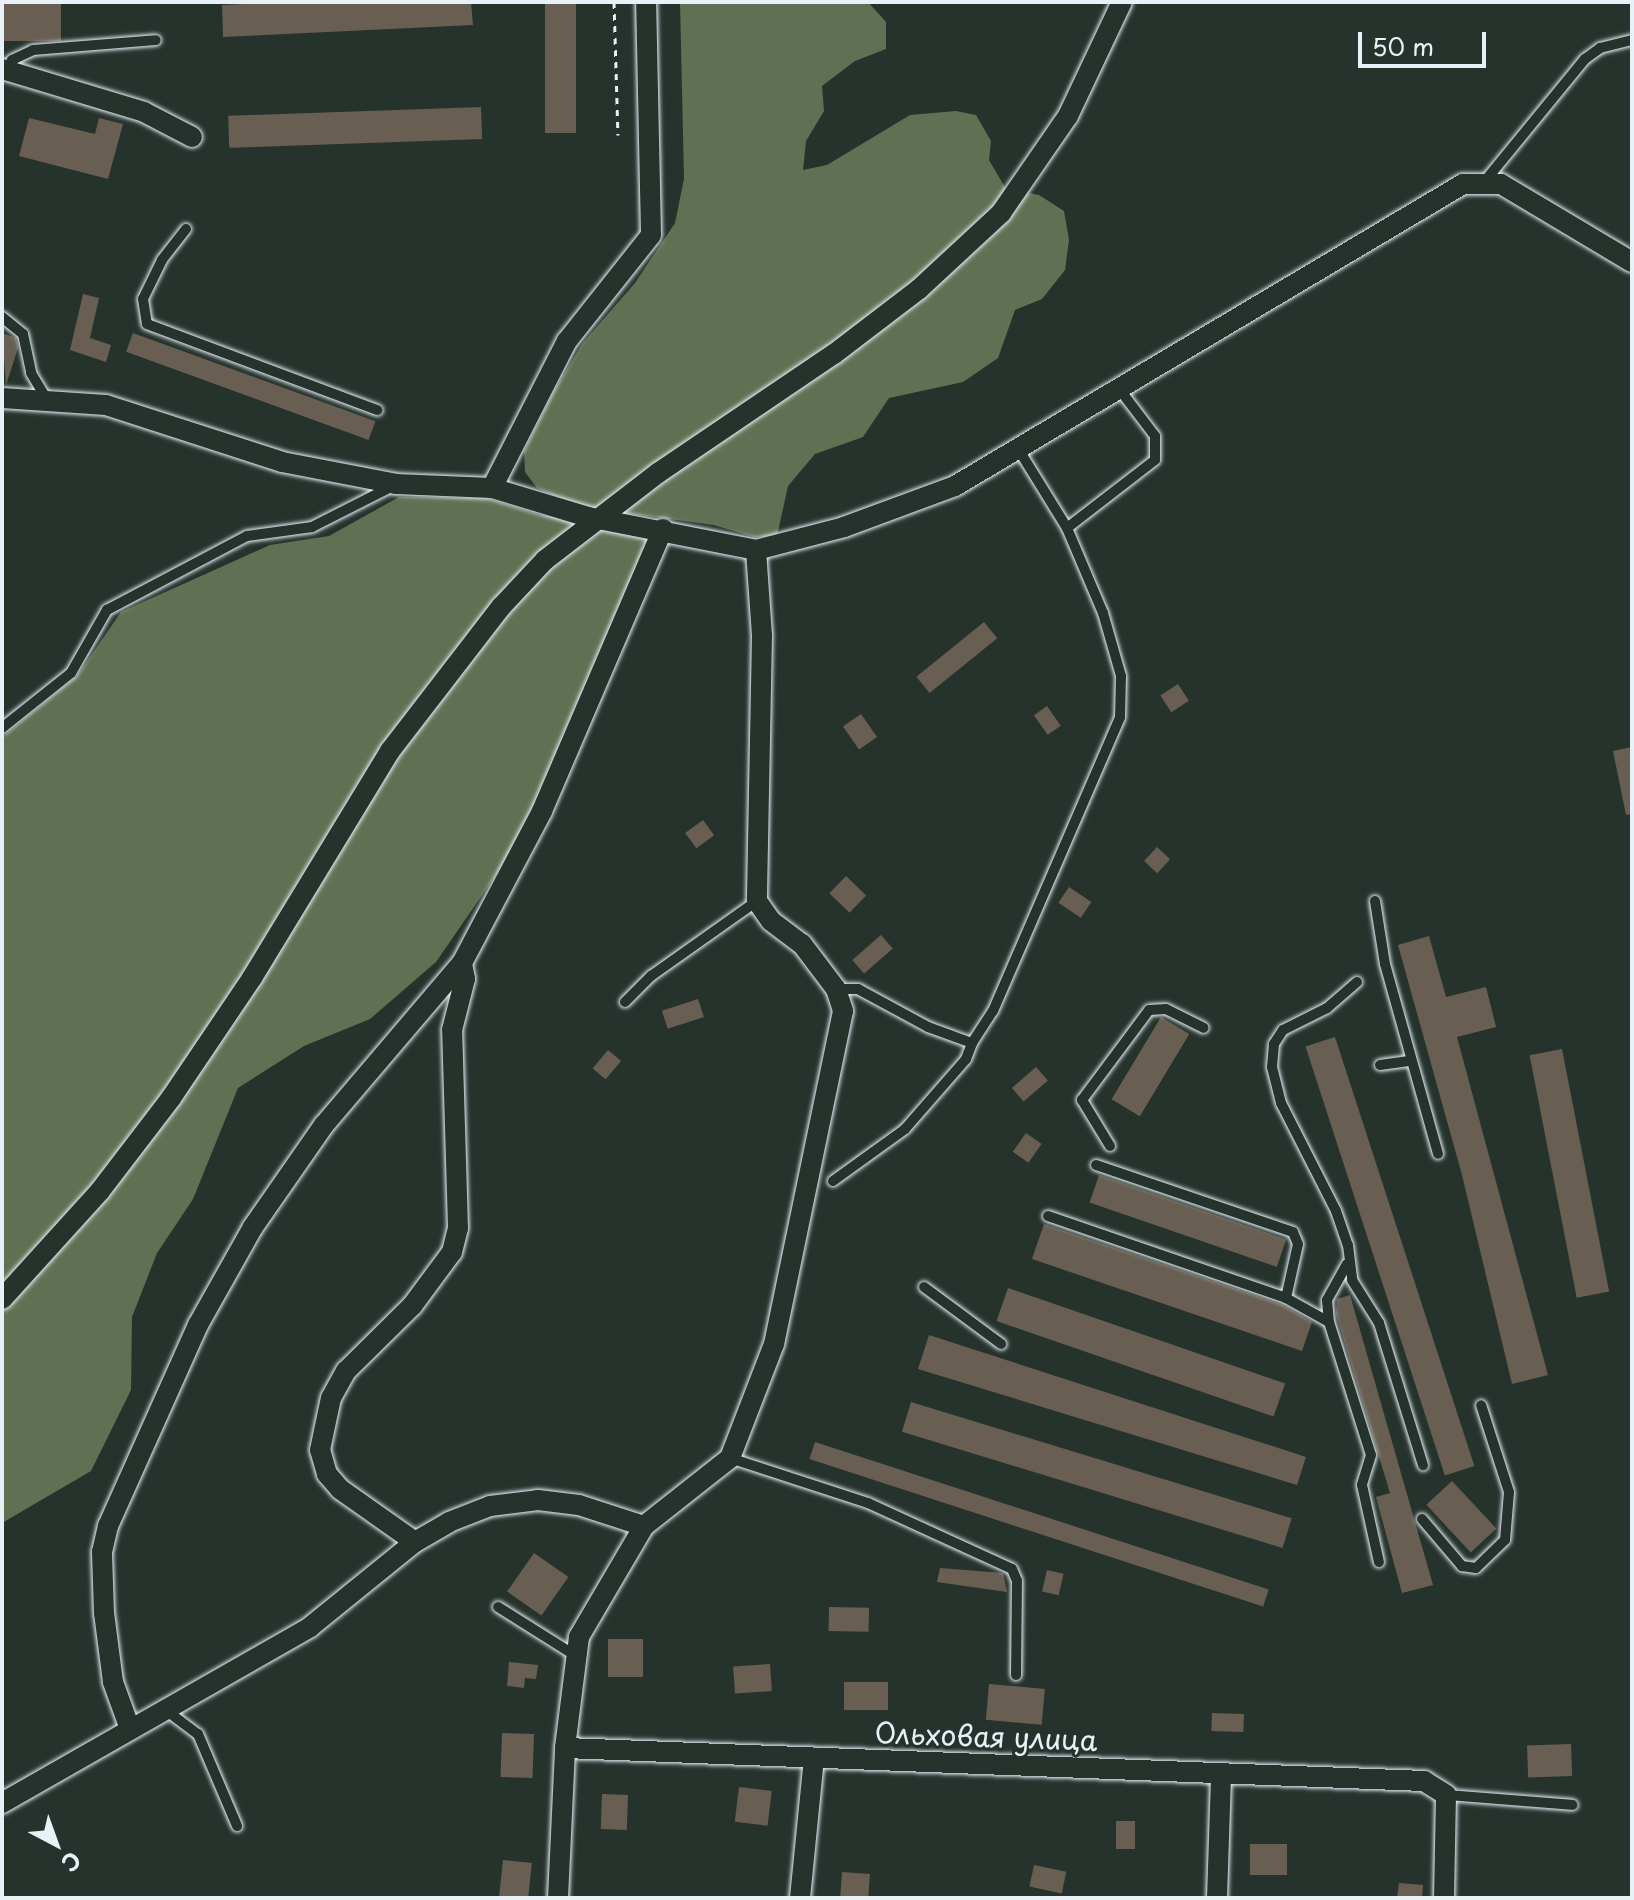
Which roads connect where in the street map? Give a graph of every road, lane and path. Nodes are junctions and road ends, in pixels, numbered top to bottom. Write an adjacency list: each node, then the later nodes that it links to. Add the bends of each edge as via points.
1 (614, 2): 7 (path)
2 (646, 2): 19 (street, via 651,235 567,341)
3 (1122, 2): 20 (street, via 1068,116 1001,213 919,289 846,345)
4 (156, 40): 6 (lane, via 33,50 12,60)
5 (1632, 40): 9 (lane, via 1600,48 1585,59)
6 (4, 71): 8 (street, via 144,112)
7 (618, 135)
8 (192, 137)
9 (1485, 181): 11 (street, via 1501,184); 13 (street, via 1463,184 1436,199)
10 (186, 229): 16 (lane, via 162,260 143,299 147,324)
11 (1632, 262)
12 (2, 317): 15 (lane, via 23,334 31,373)
13 (1120, 390): 17 (street); 21 (lane, via 1155,436 1155,460)
14 (2, 398): 15 (street)
15 (47, 400): 18 (street, via 106,405 282,462)
16 (377, 410)
17 (1017, 447): 21 (lane); 23 (street, via 955,486 844,527)
18 (396, 484): 19 (street); 24 (lane, via 312,527 247,536 107,610 71,673)
19 (492, 488): 20 (street)
20 (599, 518): 22 (street); 43 (street, via 545,560 431,693 171,1098 100,1191)
21 (1067, 528): 32 (lane, via 1116,647 1120,717 993,1011)
22 (663, 529): 23 (street); 27 (street, via 542,811)
23 (756, 550): 25 (street, via 762,635)
24 (2, 728)
25 (757, 901): 29 (street, via 771,921 802,944); 30 (lane, via 651,976)
26 (1375, 901): 33 (lane)
27 (462, 963): 51 (street, via 465,979 452,1030 458,1228 452,1252 412,1306 346,1371 331,1398 320,1450 327,1474 340,1489); 57 (street, via 324,1125 230,1264 108,1526 102,1552 104,1613 113,1682)
28 (1357, 982): 40 (lane, via 1327,1008 1283,1030 1274,1044 1272,1067 1281,1103 1336,1211 1348,1245)
29 (836, 989): 32 (lane, via 858,989 928,1027); 47 (street, via 843,1011 774,1344)
30 (625, 1002)
31 (1204, 1028): 35 (lane, via 1166,1009 1149,1010 1083,1094 1083,1104)
32 (972, 1043): 38 (lane, via 949,1080 905,1129)
33 (1409, 1061): 34 (lane); 36 (lane)
34 (1380, 1065)
35 (1110, 1146)
36 (1438, 1154)
37 (1096, 1165): 42 (lane, via 1293,1232 1298,1244)
38 (833, 1181)
39 (1048, 1216): 42 (lane)
40 (1347, 1264): 44 (lane, via 1327,1300); 48 (lane, via 1379,1323)
41 (924, 1287): 45 (lane)
42 (1286, 1298): 44 (lane)
43 (2, 1299)
44 (1329, 1322): 52 (lane, via 1371,1455 1363,1494)
45 (1001, 1344)
46 (1481, 1405): 49 (lane, via 1509,1492 1505,1540 1476,1568 1462,1566)
47 (730, 1458): 50 (street); 55 (lane, via 868,1503 1012,1569 1017,1581)
48 (1423, 1465)
49 (1422, 1519)
50 (644, 1526): 51 (street, via 579,1505 538,1500 490,1506); 54 (street)
51 (415, 1542): 56 (street, via 310,1627)
52 (1379, 1562)
53 (498, 1607): 54 (lane)
54 (573, 1654): 58 (street)
55 (1016, 1675)
56 (167, 1711): 57 (street); 64 (lane, via 198,1734)
57 (130, 1729): 62 (street)
58 (565, 1748): 59 (street, Ольховая улица); 65 (street)
59 (814, 1758): 60 (street, Ольховая улица); 66 (street)
60 (1221, 1775): 61 (street, Ольховая улица, via 1424,1781); 67 (street)
61 (1446, 1795): 63 (lane); 68 (street)
62 (2, 1803)
63 (1573, 1805)
64 (237, 1826)
65 (558, 1898)
66 (800, 1898)
67 (1217, 1898)
68 (1444, 1898)

